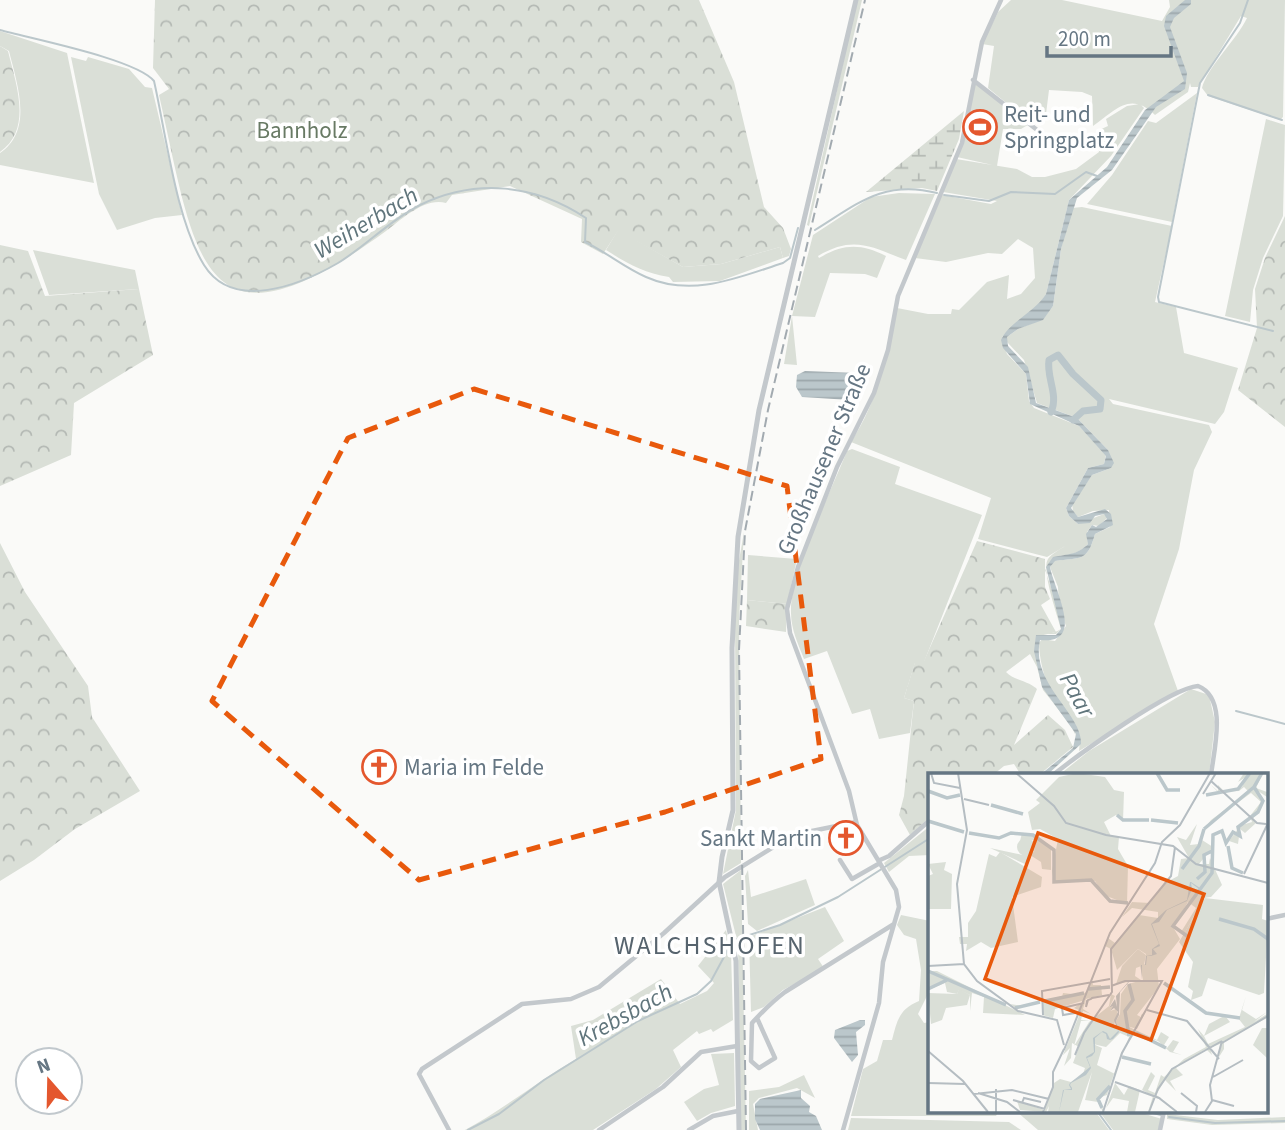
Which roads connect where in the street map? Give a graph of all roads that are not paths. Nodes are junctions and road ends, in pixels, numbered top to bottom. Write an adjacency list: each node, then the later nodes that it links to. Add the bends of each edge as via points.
1 (856, 0): 11 (street, via 759,410 743,502 732,628 733,810)
2 (1001, 0): 3 (street, Großhausener Straße, via 982,42)
3 (973, 80): 4 (street); 7 (street, Großhausener Straße, via 962,143 895,308 874,393 836,467 787,609 790,633)
4 (1041, 133)
5 (1056, 773): 6 (street, via 1094,743 1180,691 1198,686 1215,703)
6 (1211, 773)
7 (855, 819): 10 (street, Großhausener Straße); 11 (street, via 794,837)
8 (928, 822): 10 (street)
9 (840, 860): 10 (street, via 852,878)
10 (882, 865): 12 (street, Großhausener Straße, via 898,895)
11 (719, 882): 14 (street, via 733,946); 17 (street, via 599,987 571,999 522,1004 422,1069 419,1074)
12 (895, 924): 13 (street, via 785,992); 21 (street, Großhausener Straße, via 883,962 873,1027)
13 (757, 1018): 13 (street, via 751,1027 751,1061 759,1068 775,1059)
14 (737, 1046): 15 (street); 18 (street, via 701,1052 663,1087)
15 (738, 1111): 19 (street, via 713,1116); 20 (street)
16 (1164, 1112): 22 (street)
17 (449, 1130)
18 (600, 1130)
19 (689, 1130)
20 (739, 1130)
21 (843, 1130)
22 (1160, 1130)

